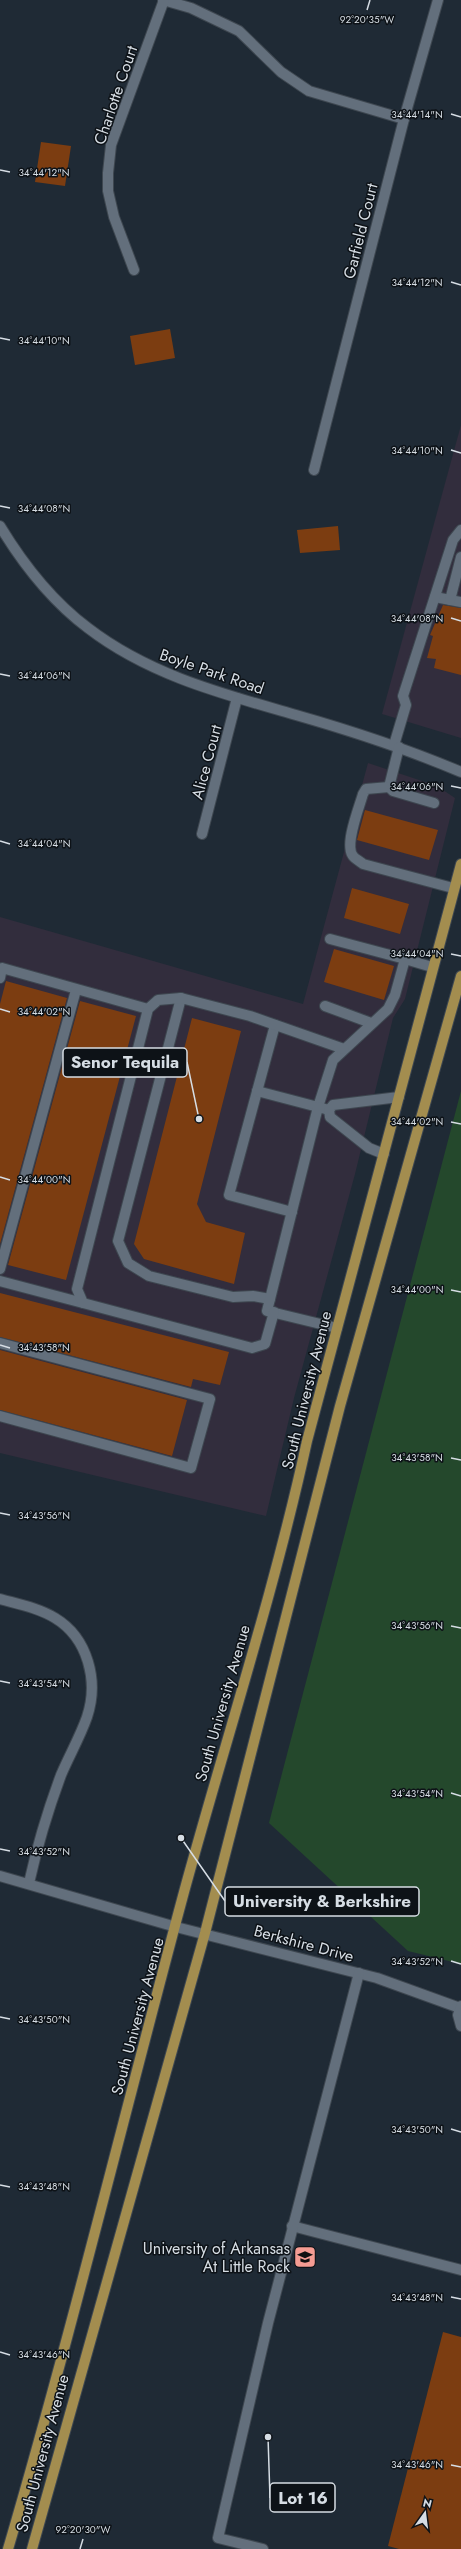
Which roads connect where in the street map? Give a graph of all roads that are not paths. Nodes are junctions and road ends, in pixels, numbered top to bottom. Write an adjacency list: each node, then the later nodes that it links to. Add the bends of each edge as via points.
1 (163, 0): 3 (street, via 191,8 239,31 281,72 309,91); 4 (street, Charlotte Court, via 111,145 108,172 108,192 114,217)
2 (438, 0): 3 (street, Garfield Court)
3 (404, 119): 5 (street, Garfield Court)
4 (134, 270)
5 (314, 470)
6 (0, 526): 12 (street, Boyle Park Road, via 28,569 88,628 128,655 158,670)
7 (461, 530): 9 (street, via 453,540)
8 (461, 557): 10 (street)
9 (435, 597): 10 (street); 13 (street, via 403,696 406,705)
10 (450, 600): 11 (street)
11 (461, 602)
12 (237, 698): 13 (street, Boyle Park Road); 17 (street, Alice Court)
13 (396, 746): 14 (street, Boyle Park Road); 15 (street)
14 (461, 772)
15 (389, 788): 16 (street); 19 (street, via 366,789 363,794 350,841 353,856 363,864)
16 (434, 803)
17 (202, 834)
18 (461, 864): 19 (main road, South University Avenue)
19 (454, 888): 22 (main road, South University Avenue)
20 (330, 939): 21 (street)
21 (405, 960): 22 (street); 29 (street, via 396,995 388,1009)
22 (432, 967): 33 (main road, South University Avenue)
23 (461, 976): 50 (main road, South University Avenue, via 340,1406)
24 (0, 978): 25 (street, via 2,968)
25 (76, 990): 28 (street); 38 (street)
26 (181, 998): 28 (street, via 158,1000); 30 (street); 40 (street, via 118,1241 128,1262 149,1276 233,1297 253,1296)
27 (325, 1006): 29 (street)
28 (148, 1008): 41 (street, via 77,1289)
29 (372, 1023): 31 (street)
30 (275, 1025): 31 (street); 32 (street)
31 (344, 1048): 34 (street, via 333,1060)
32 (257, 1091): 34 (street); 37 (street, via 229,1195)
33 (399, 1097): 35 (street, via 333,1105); 36 (main road, South University Avenue)
34 (318, 1107): 35 (street); 37 (street)
35 (329, 1110): 36 (street, via 330,1117 369,1148)
36 (384, 1154): 43 (main road, South University Avenue)
37 (292, 1212): 40 (street)
38 (0, 1270)
39 (0, 1281): 41 (street)
40 (270, 1299): 42 (street, via 267,1311)
41 (83, 1303): 42 (street, via 252,1348 265,1344)
42 (274, 1312): 43 (street)
43 (337, 1328): 49 (main road, South University Avenue, via 292,1508)
44 (0, 1343): 45 (street, via 210,1399 191,1468)
45 (0, 1416)
46 (0, 1599): 48 (street, via 41,1612 60,1622 78,1640 87,1655 92,1672 92,1692 87,1716 61,1776)
47 (0, 1876): 48 (street, Berkshire Drive)
48 (29, 1883): 49 (street, Berkshire Drive)
49 (176, 1927): 50 (street, Berkshire Drive); 56 (main road, South University Avenue, via 42,2431)
50 (205, 1933): 51 (street, Berkshire Drive); 57 (main road, South University Avenue)
51 (359, 1973): 52 (street, Berkshire Drive); 54 (street)
52 (460, 2007): 53 (street, Berkshire Drive)
53 (461, 2026)
54 (292, 2226): 55 (street); 58 (street, via 218,2538)
55 (461, 2270)
56 (8, 2549)
57 (32, 2549)
58 (263, 2549)

